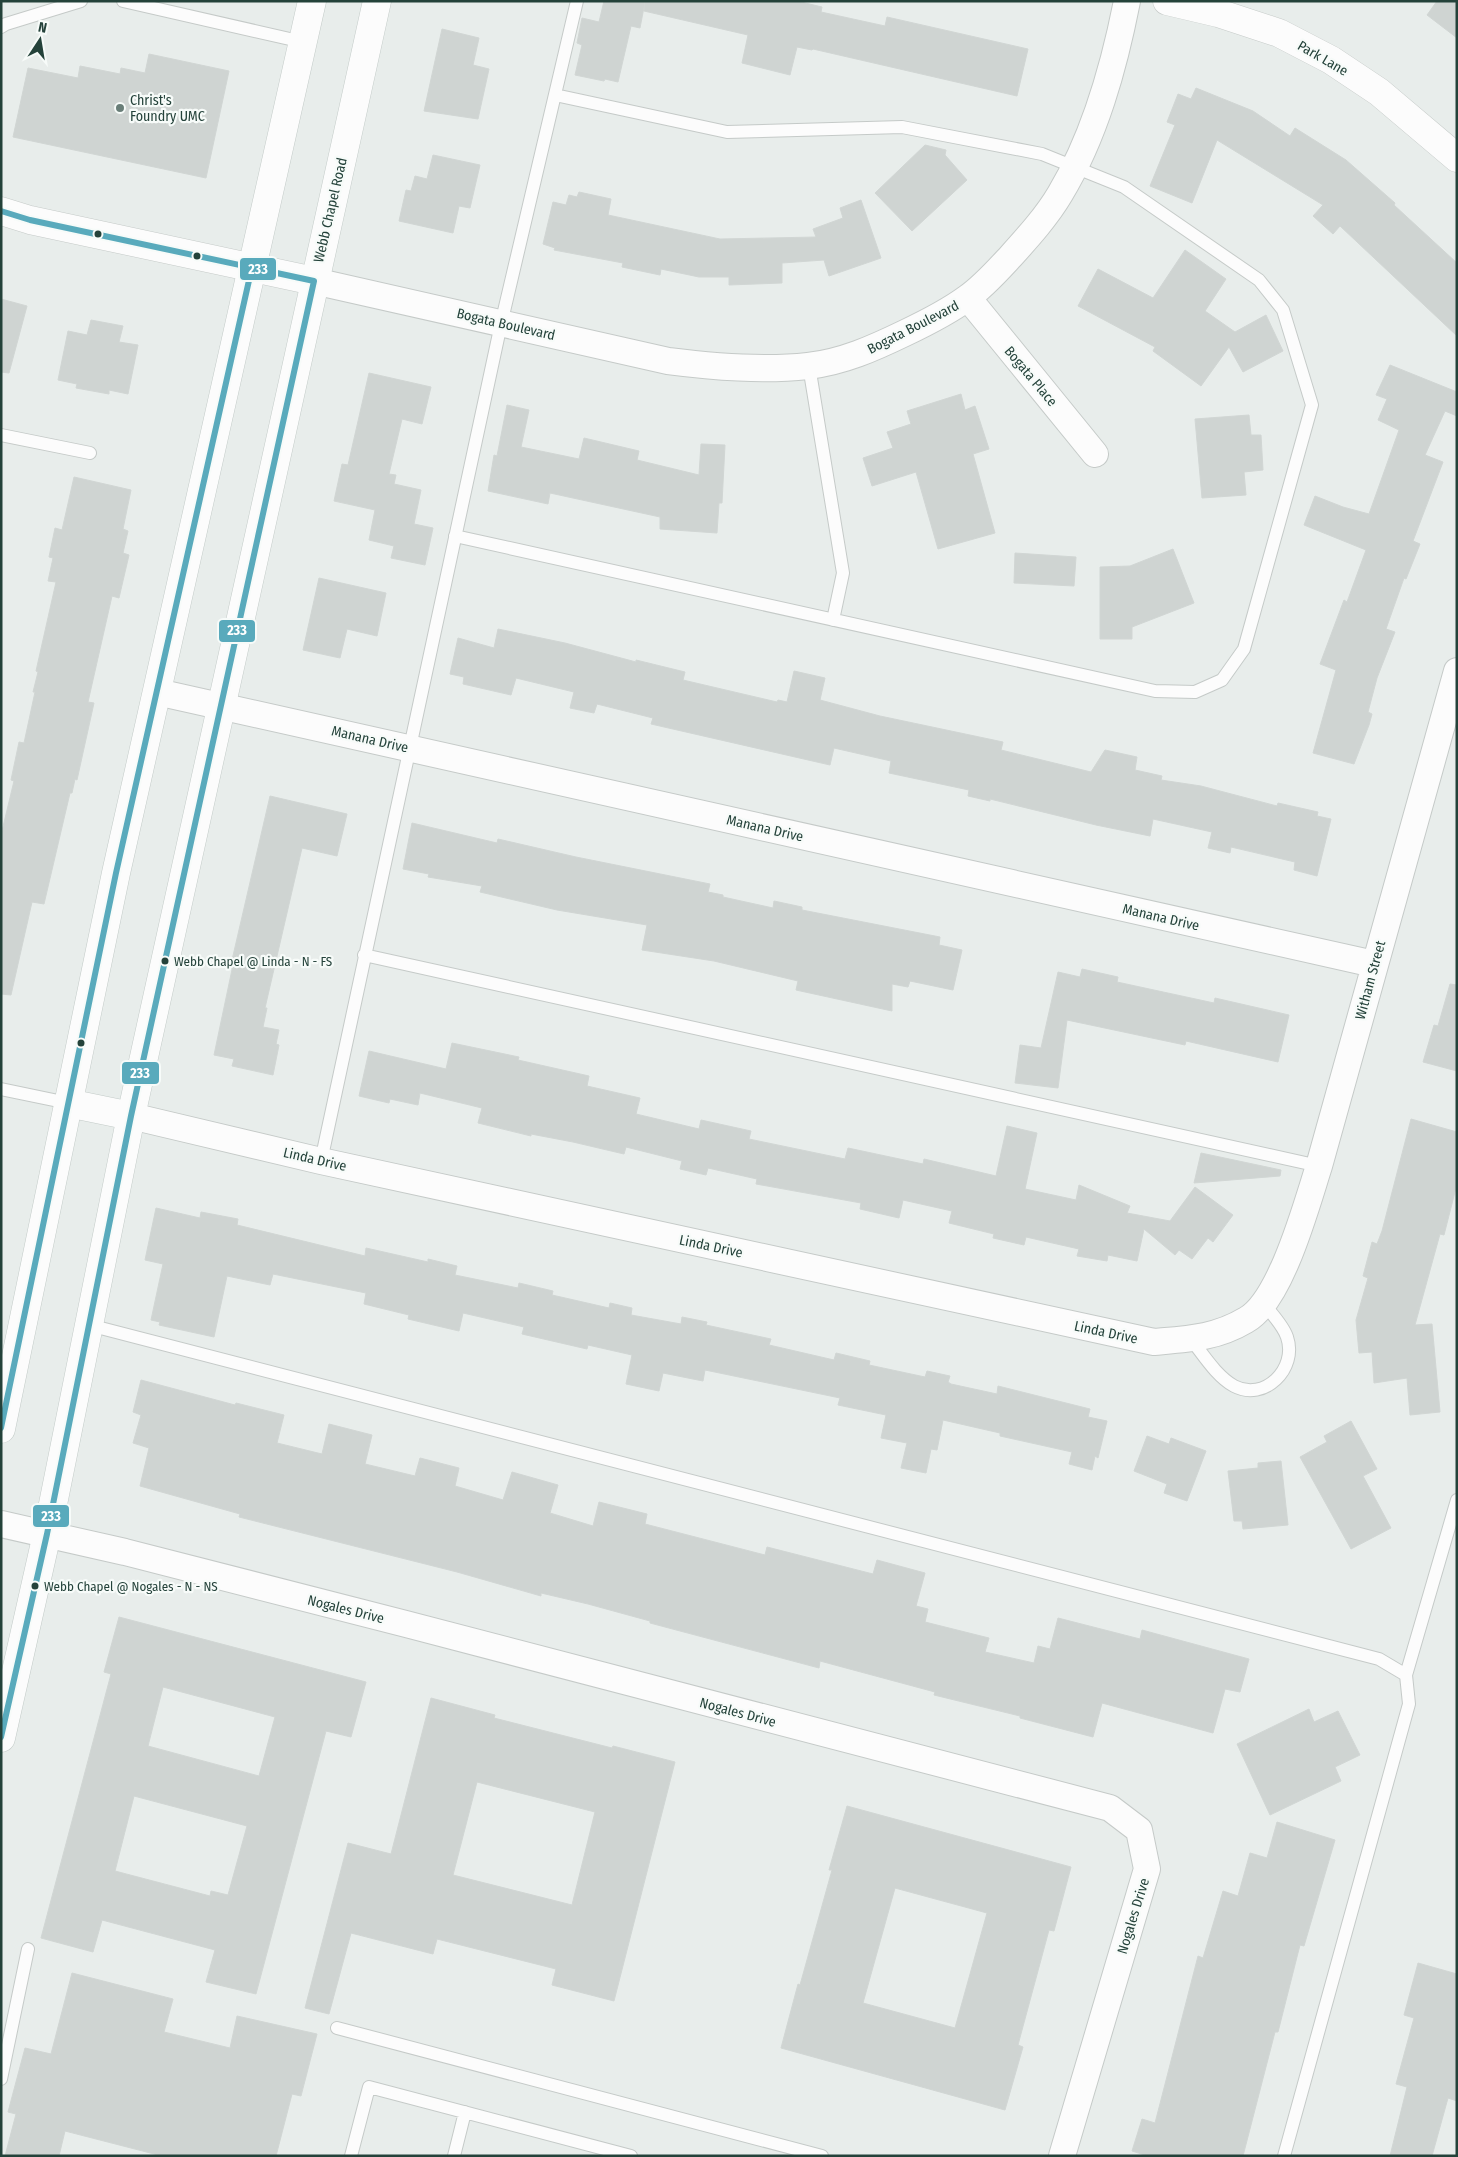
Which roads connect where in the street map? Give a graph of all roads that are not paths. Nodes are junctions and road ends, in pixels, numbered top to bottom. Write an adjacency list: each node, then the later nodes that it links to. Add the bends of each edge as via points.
1 (81, 1): 8 (lane)
2 (124, 1): 9 (lane)
3 (312, 1): 9 (main road)
4 (377, 1): 15 (main road, Webb Chapel Road)
5 (577, 1): 10 (lane)
6 (1128, 1): 12 (street, Bogata Boulevard, via 1093,126)
7 (1167, 1): 11 (main road, Park Lane, via 1218,13 1279,34 1331,60 1378,92)
8 (1, 27)
9 (302, 42): 14 (main road)
10 (555, 95): 12 (lane, via 727,132 902,127 1042,154); 17 (lane)
11 (1457, 158)
12 (1075, 166): 16 (street, Bogata Boulevard, via 1034,231); 23 (lane, via 1124,187 1251,274 1283,310 1312,405 1244,649 1222,680 1195,692 1155,691)
13 (1, 211): 14 (main road)
14 (252, 268): 15 (main road); 25 (main road)
15 (314, 281): 17 (street, Bogata Boulevard); 26 (main road, Webb Chapel Road)
16 (968, 298): 18 (street, Bogata Boulevard, via 925,324 865,352); 21 (street, Bogata Place)
17 (502, 324): 18 (street, Bogata Boulevard, via 668,361 716,367); 22 (lane)
18 (809, 366): 23 (lane, via 843,573)
19 (1, 434): 20 (lane)
20 (90, 453)
21 (1095, 454)
22 (455, 536): 23 (lane); 27 (lane)
23 (833, 620)
24 (1457, 672): 29 (street, Witham Street)
25 (157, 692): 26 (street, Manana Drive); 31 (main road)
26 (221, 706): 27 (street, Manana Drive); 32 (main road, Webb Chapel Road)
27 (408, 748): 28 (lane); 29 (street, Manana Drive)
28 (364, 955): 33 (lane); 34 (lane)
29 (1374, 964): 34 (street, Witham Street)
30 (1, 1090): 31 (lane)
31 (68, 1103): 32 (main road); 38 (main road)
32 (131, 1116): 33 (street, Linda Drive); 36 (main road, Webb Chapel Road)
33 (321, 1161): 37 (street, Linda Drive, via 1154,1342)
34 (1319, 1166): 35 (street, Witham Street, via 1297,1235)
35 (1269, 1294): 37 (street, Linda Drive, via 1248,1320 1208,1337); 37 (lane, via 1290,1350 1282,1374 1273,1383 1248,1390 1236,1387 1225,1380)
36 (89, 1325): 41 (main road, Webb Chapel Road); 42 (lane, via 1379,1659)
37 (1190, 1338)
38 (1, 1429)
39 (1457, 1500): 42 (lane)
40 (1, 1524): 41 (street, Nogales Drive)
41 (47, 1534): 43 (main road, Webb Chapel Road); 52 (street, Nogales Drive, via 1110,1808 1139,1830 1147,1870)
42 (1406, 1676): 53 (lane, via 1409,1704)
43 (1, 1738)
44 (28, 1949): 46 (lane)
45 (337, 2028): 51 (lane)
46 (1, 2078)
47 (465, 2112): 48 (lane, via 369,2087); 49 (lane); 50 (lane)
48 (351, 2156)
49 (454, 2156)
50 (631, 2156)
51 (822, 2156)
52 (1062, 2156)
53 (1284, 2156)

